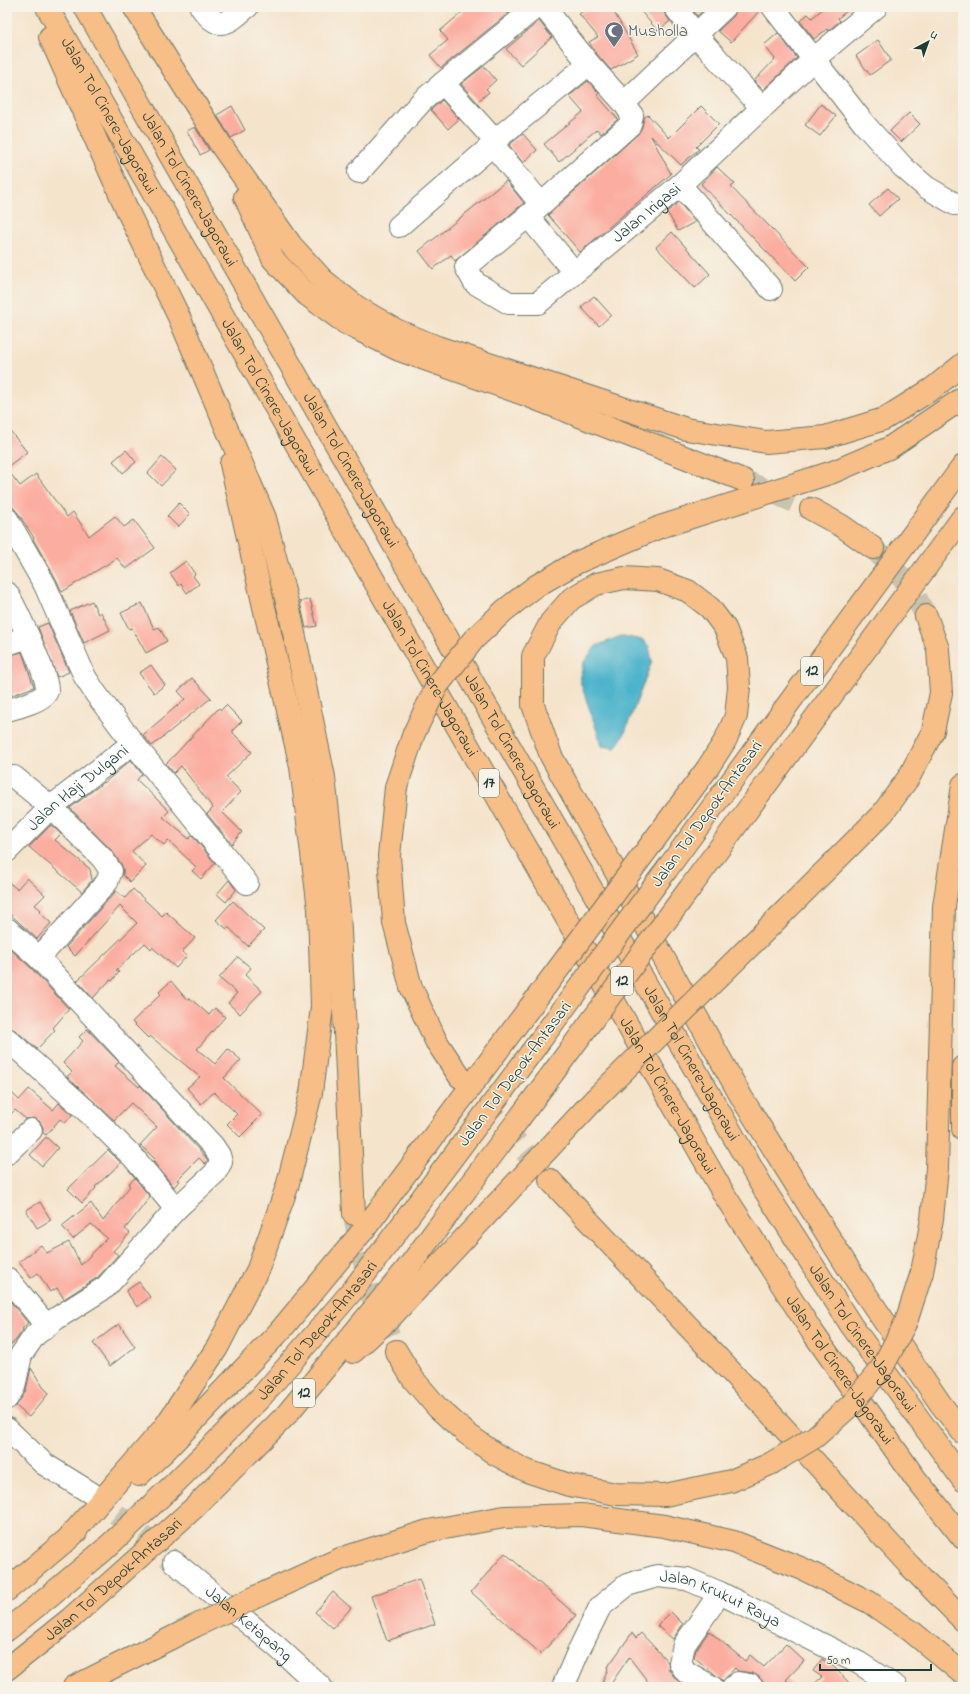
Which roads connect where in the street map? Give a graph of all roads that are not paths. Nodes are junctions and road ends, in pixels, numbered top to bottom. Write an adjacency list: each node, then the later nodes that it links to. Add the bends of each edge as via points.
1 (37, 7): 30 (highway, via 130,216 179,316)
2 (48, 7): 68 (highway, Jalan Tol Cinere-Jagorawi / 17, via 725,1196 811,1330 915,1478)
3 (85, 7): 66 (highway, Jalan Tol Cinere–Jagorawi / 17, via 762,1186 851,1325)
4 (134, 7): 20 (highway)
5 (201, 7): 6 (street, via 214,22 221,24 230,21)
6 (247, 7)
7 (536, 7): 16 (street)
8 (544, 7): 15 (street)
9 (675, 7): 13 (street)
10 (725, 7): 13 (street)
11 (773, 7): 14 (street)
12 (876, 7): 14 (street, Jalan Irigasi)
13 (695, 34): 17 (street); 18 (street)
14 (814, 59): 18 (street, Jalan Irigasi); 23 (street, via 865,125 903,167 926,187)
15 (589, 64): 17 (street); 19 (street)
16 (443, 83): 19 (street); 21 (street, via 422,100)
17 (624, 103): 24 (street, via 632,115 630,125)
18 (762, 108): 22 (street, Jalan Irigasi)
19 (496, 142): 24 (street, via 497,150); 25 (street)
20 (221, 145): 28 (highway, via 290,245 322,279 357,307 389,326 438,347 686,429 766,442 825,437 884,420 932,389); 32 (highway, via 273,259 306,294 347,324 399,350 526,395)
21 (359, 172)
22 (680, 185): 26 (street, Jalan Irigasi); 27 (street)
23 (954, 204)
24 (534, 210): 26 (street); 26 (street, Jalan Irigasi, via 466,267 475,283 509,303 538,303)
25 (399, 226)
26 (574, 272)
27 (771, 289)
28 (963, 364)
29 (961, 400): 52 (highway, bridge, via 889,448 833,472 660,527 576,562 536,586 505,610 474,639 438,686 414,733 396,787 389,856 394,923 411,987 436,1041)
30 (219, 410): 58 (highway, via 265,518 290,614 324,777 339,911); 69 (highway, via 302,775 320,932 322,1007 311,1093 287,1187 258,1269 217,1348 164,1428)
31 (960, 469): 74 (highway, Jalan Tol Depok–Antasari / 12, bridge, via 667,869 353,1290 261,1397 173,1485 104,1550)
32 (743, 480)
33 (811, 509): 36 (highway, via 842,526)
34 (963, 517): 63 (highway, Jalan Tol Depok–Antasari / 12, bridge, via 410,1265)
35 (7, 519): 42 (street, via 45,584 84,677)
36 (873, 548)
37 (7, 592): 39 (street)
38 (926, 616): 63 (highway, bridge, via 938,649 941,693 933,731 909,777 883,813 594,1100 390,1318)
39 (28, 637): 40 (street); 41 (street, via 47,680 48,692 44,697)
40 (7, 644)
41 (7, 710)
42 (133, 743): 45 (street, Jalan Haji Dulgani); 47 (street)
43 (14, 777): 45 (street)
44 (963, 785): 61 (highway, bridge, via 944,906 937,1168 932,1219 922,1272 906,1322 878,1371 852,1404 815,1437 770,1464 731,1482 665,1495 616,1494 568,1485 527,1471 495,1454 436,1407 413,1379)
45 (51, 808): 46 (street, Jalan Haji Dulgani); 49 (street, via 102,858 111,871 107,882)
46 (7, 851)
47 (247, 883)
48 (7, 929): 49 (street)
49 (39, 958): 57 (street, via 219,1155 221,1162 216,1173)
50 (7, 1039): 57 (street, via 90,1114 134,1158)
51 (963, 1067): 53 (highway)
52 (460, 1077)
53 (963, 1128)
54 (31, 1130): 55 (street)
55 (7, 1153)
56 (550, 1180): 73 (highway, via 765,1408 908,1565)
57 (176, 1209): 60 (street, via 106,1287)
58 (354, 1214)
59 (8, 1279): 60 (street)
60 (46, 1325): 62 (street, via 28,1342 21,1355 14,1386)
61 (396, 1350)
62 (7, 1398)
63 (287, 1414): 75 (highway, Jalan Tol Depok–Antasari / 12, via 195,1507 70,1619)
64 (7, 1429): 67 (street, via 44,1464)
65 (963, 1433): 69 (highway, bridge, via 852,1274 742,1098 551,756 532,705 533,656 551,622 571,599 596,584 624,578 658,580 688,591 710,608 725,628 737,658 739,687 736,716 724,742 707,769 652,843 530,1007 366,1227 280,1331 164,1452)
66 (963, 1480)
67 (91, 1493)
68 (963, 1538)
69 (66, 1541): 71 (highway)
70 (174, 1562): 78 (street, Jalan Ketapang)
71 (7, 1590)
72 (720, 1593): 79 (street, Jalan Krukut Raya, via 687,1579 657,1576 628,1585 600,1607); 80 (street, via 684,1645 680,1663 686,1672); 83 (street, Jalan Krukut Raya, via 859,1663)
73 (963, 1620)
74 (7, 1630)
75 (7, 1669)
76 (963, 1674): 77 (highway, bridge, via 911,1631 869,1602 803,1569 734,1542 664,1526 581,1515 504,1517 428,1531 340,1559 193,1627)
77 (74, 1687)
78 (322, 1687)
79 (563, 1687)
80 (712, 1687)
81 (733, 1687): 82 (street, via 738,1683)
82 (752, 1687)
83 (896, 1687)

